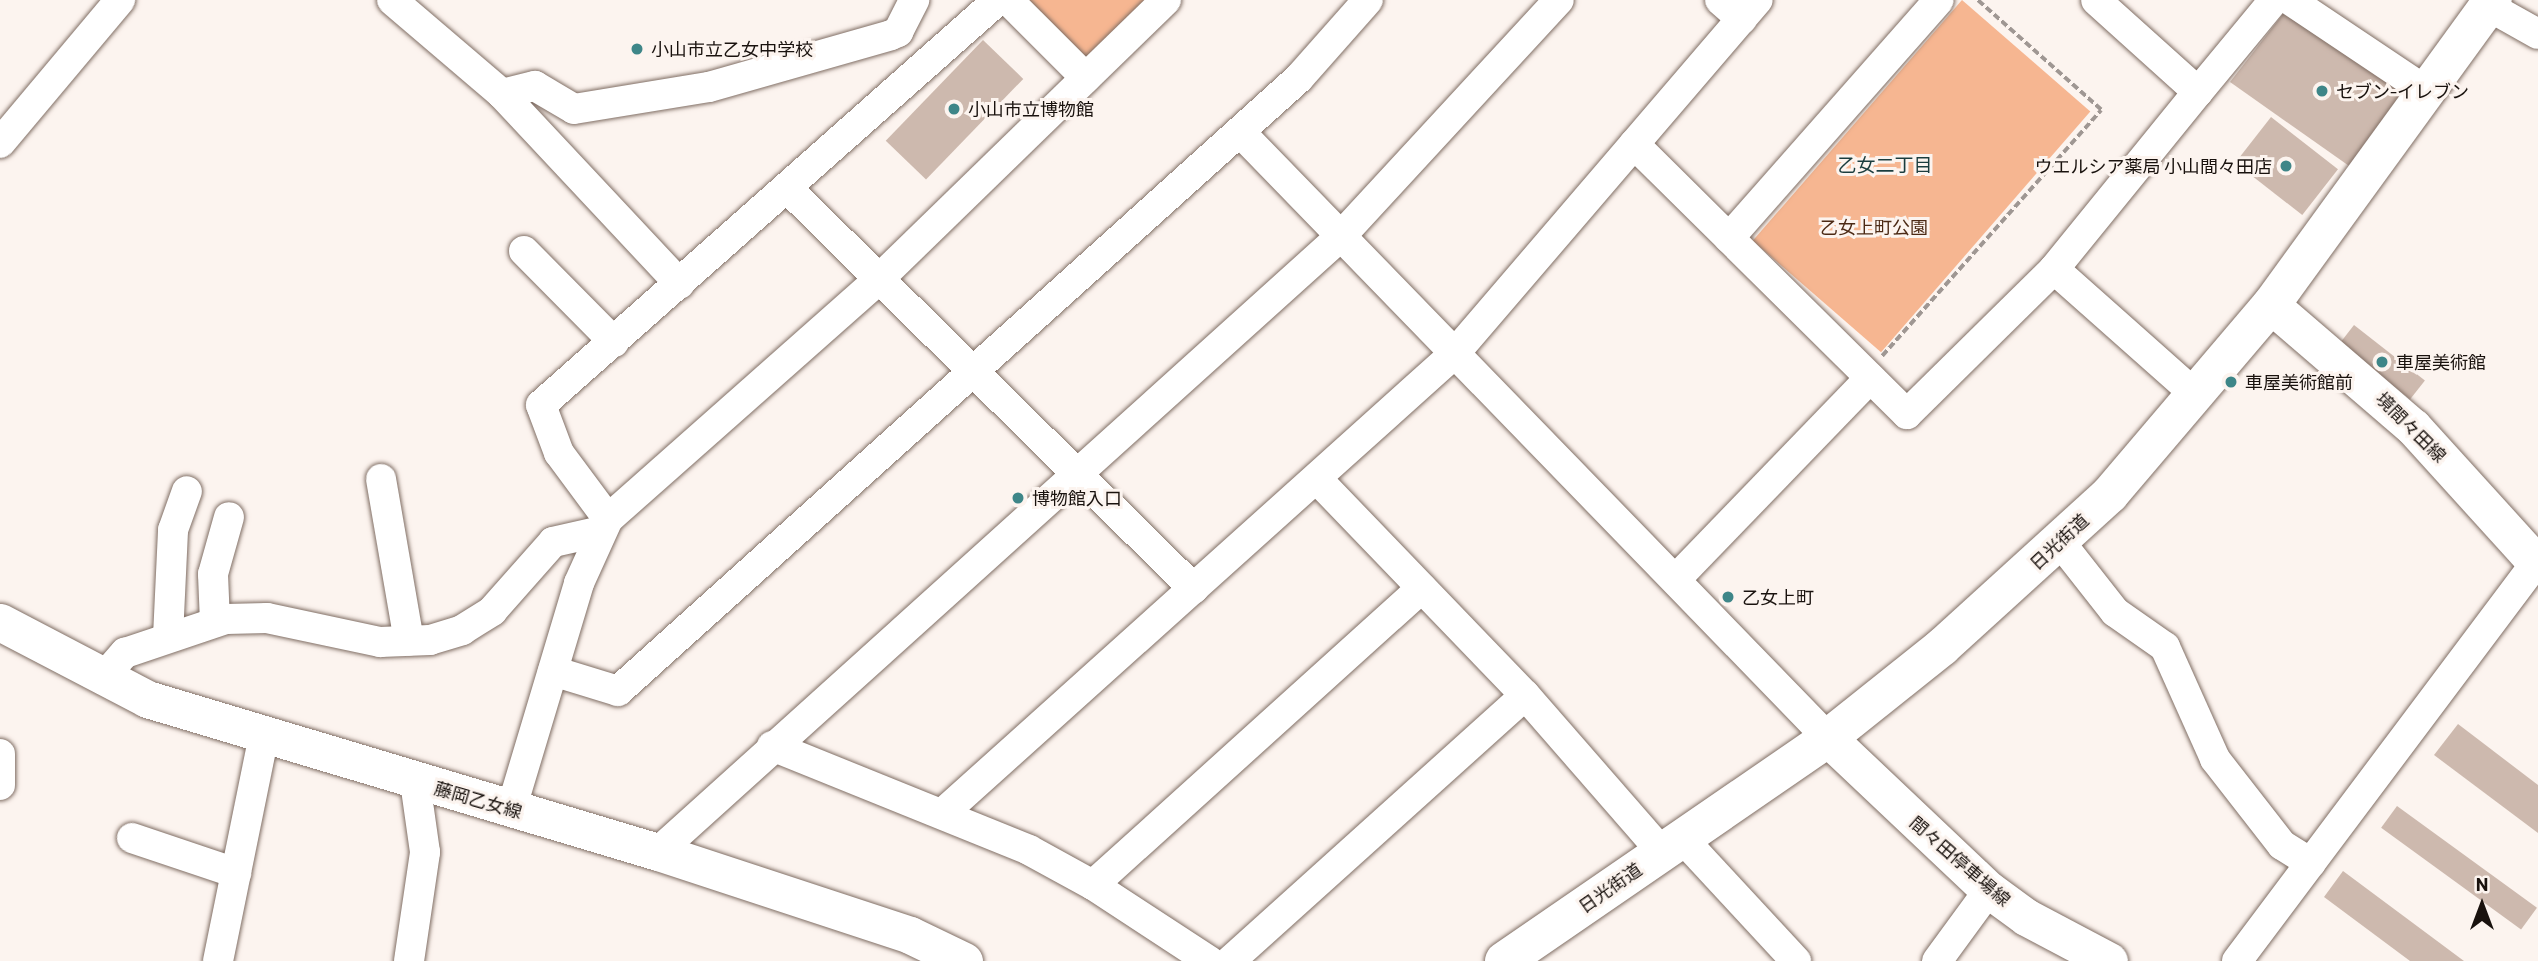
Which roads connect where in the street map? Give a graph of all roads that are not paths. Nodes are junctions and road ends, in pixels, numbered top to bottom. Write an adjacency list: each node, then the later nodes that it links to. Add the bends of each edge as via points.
1 (120, 0): 21 (street)
2 (393, 0): 19 (street)
3 (914, 0): 19 (street, via 898,32 709,87 573,109 535,86)
4 (998, 0): 23 (street)
5 (1008, 0): 16 (street)
6 (1166, 0): 16 (street)
7 (1368, 0): 20 (street, via 1299,78)
8 (1559, 0): 24 (street)
9 (1939, 0): 25 (street)
10 (2274, 0): 18 (street)
11 (2290, 0): 17 (street)
12 (2102, 2): 18 (street)
13 (2491, 3): 15 (street); 17 (highway, 日光街道)
14 (1740, 6): 22 (street)
15 (2538, 34)
16 (1086, 78): 28 (street)
17 (2426, 91): 30 (highway, 日光街道)
18 (2199, 92): 27 (street)
19 (502, 94): 29 (street)
20 (1240, 132): 24 (street); 33 (street)
21 (0, 143)
22 (1634, 144): 25 (street); 32 (street)
23 (787, 188): 28 (street); 29 (street)
24 (1340, 236): 32 (street); 36 (street)
25 (1729, 238): 34 (street)
26 (524, 251): 31 (street)
27 (2054, 269): 34 (street, via 1907,414); 35 (street)
28 (880, 278): 33 (street); 41 (street)
29 (680, 284): 31 (street)
30 (2271, 304): 35 (highway, 日光街道); 43 (main road, 境間々田線, via 2413,427)
31 (614, 342): 41 (street, via 541,405 559,453)
32 (1455, 352): 38 (street); 44 (street)
33 (974, 369): 36 (street); 51 (street, via 618,691)
34 (1868, 376): 44 (street)
35 (2196, 395): 42 (highway, 日光街道, via 2110,494)
36 (1077, 470): 46 (street); 56 (street)
37 (381, 479): 50 (street)
38 (1317, 479): 45 (street); 46 (street)
39 (187, 491): 49 (street, via 173,530)
40 (229, 517): 48 (street, via 214,573)
41 (605, 525): 50 (street, via 554,542 492,611 461,629); 51 (street, via 579,583)
42 (2060, 542): 55 (highway, 日光街道, via 1942,647); 65 (street, via 2115,612 2165,647 2215,759 2282,845)
43 (2538, 563): 65 (street)
44 (1677, 578): 55 (street)
45 (1422, 588): 53 (street); 67 (street)
46 (1194, 589): 61 (street)
47 (0, 622): 52 (main road, 藤岡乙女線)
48 (215, 622): 49 (street); 50 (street, via 267,618 380,642)
49 (168, 637): 52 (street, via 125,653)
50 (409, 641)
51 (554, 671): 60 (street)
52 (102, 679): 54 (main road, 藤岡乙女線, via 147,699)
53 (1525, 695): 63 (street); 73 (street)
54 (264, 735): 58 (main road, 藤岡乙女線); 66 (street)
55 (1828, 738): 63 (highway, 日光街道); 68 (main road, 間々田停車場線)
56 (772, 746): 61 (street); 64 (street)
57 (0, 754): 59 (street)
58 (415, 782): 60 (main road, 藤岡乙女線); 70 (street, via 425,852)
59 (0, 785)
60 (511, 810): 64 (main road, 藤岡乙女線)
61 (942, 814): 67 (street, via 1029,850)
62 (132, 838): 66 (street)
63 (1672, 845): 74 (highway, 日光街道); 75 (street)
64 (658, 852): 71 (main road, 藤岡乙女線, via 879,924)
65 (2311, 863): 78 (street)
66 (236, 873): 69 (street)
67 (1093, 885): 72 (street)
68 (1989, 890): 76 (street); 77 (main road, 間々田停車場線, via 2026,917)
69 (218, 961)
70 (409, 961)
71 (964, 961)
72 (1209, 961)
73 (1230, 961)
74 (1504, 961)
75 (1796, 961)
76 (1937, 961)
77 (2109, 961)
78 (2237, 961)

